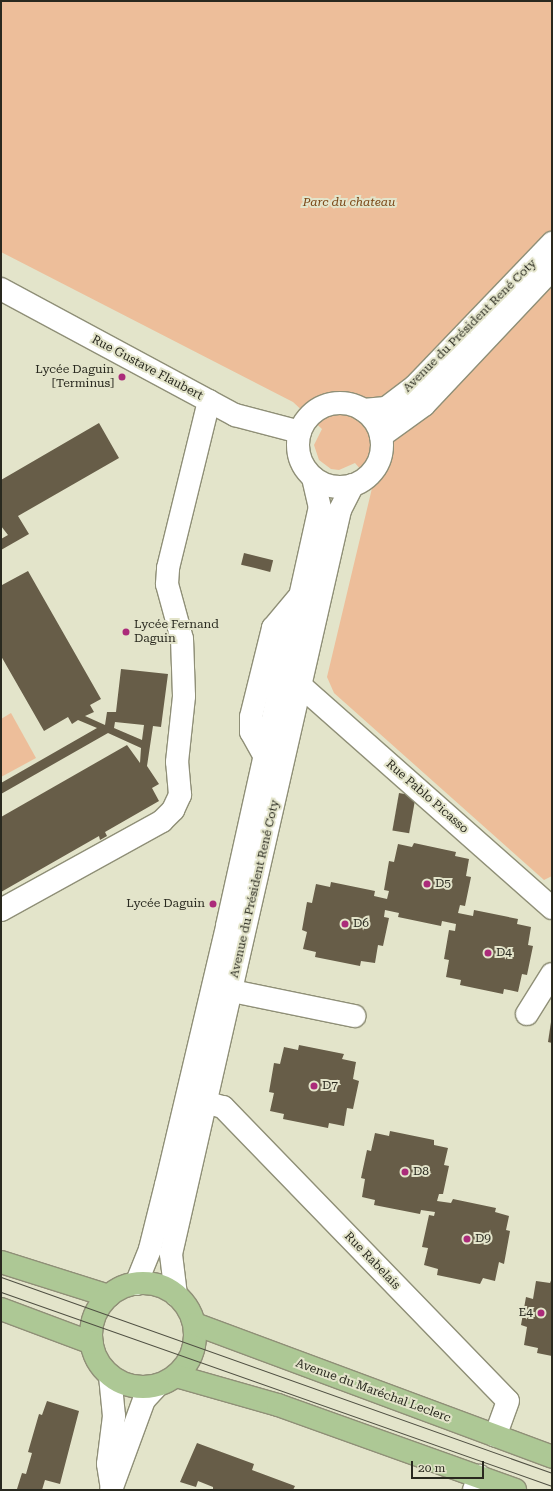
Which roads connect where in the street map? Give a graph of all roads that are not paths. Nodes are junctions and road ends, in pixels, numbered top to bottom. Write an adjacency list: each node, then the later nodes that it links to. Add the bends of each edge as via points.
1 (552, 243): 5 (street, Avenue du Président René Coty, via 416,385 386,408)
2 (552, 269): 7 (street, Avenue du Président René Coty, via 424,405)
3 (1, 289): 4 (street, Rue Gustave Flaubert)
4 (209, 401): 6 (street, Rue Gustave Flaubert, via 235,415); 12 (street, via 168,568 168,584 182,639 184,696 177,762 180,795 173,810 162,821)
5 (363, 410): 6 (street, via 342,403 321,407 308,418); 7 (street, via 377,426)
6 (300, 432): 8 (street, via 298,452 301,462)
7 (381, 436): 9 (street, via 382,448 373,471)
8 (313, 478): 9 (street, via 332,487); 19 (street, Avenue du Président René Coty, via 320,508 265,757 150,1249)
9 (353, 485): 10 (street, Avenue du Président René Coty, via 340,510)
10 (302, 686): 11 (street, Rue Pablo Picasso); 14 (street, Avenue du Président René Coty)
11 (552, 908)
12 (1, 910)
13 (552, 974): 15 (street)
14 (232, 991): 16 (street); 17 (street, Avenue du Président René Coty)
15 (527, 1014)
16 (354, 1016)
17 (205, 1102): 20 (street, Avenue du Président René Coty, via 171,1254); 28 (street, Rue Rabelais, via 223,1107 508,1402)
18 (1, 1262): 21 (main road)
19 (136, 1284): 20 (main road, via 151,1284); 21 (main road)
20 (176, 1295): 23 (main road, via 191,1313)
21 (109, 1296): 24 (main road, via 97,1312)
22 (1, 1309): 24 (main road)
23 (194, 1324): 26 (main road, via 195,1346 191,1357); 28 (main road, Avenue du Maréchal Leclerc)
24 (92, 1343): 25 (main road, via 99,1362)
25 (110, 1376): 27 (main road, via 132,1387); 31 (street, via 114,1416 108,1464)
26 (176, 1376): 27 (main road); 30 (main road, via 278,1405)
27 (157, 1386): 31 (street, via 144,1400)
28 (495, 1436): 29 (main road, Avenue du Maréchal Leclerc)
29 (552, 1457)
30 (477, 1483): 32 (main road)
31 (111, 1489)
32 (515, 1490)

